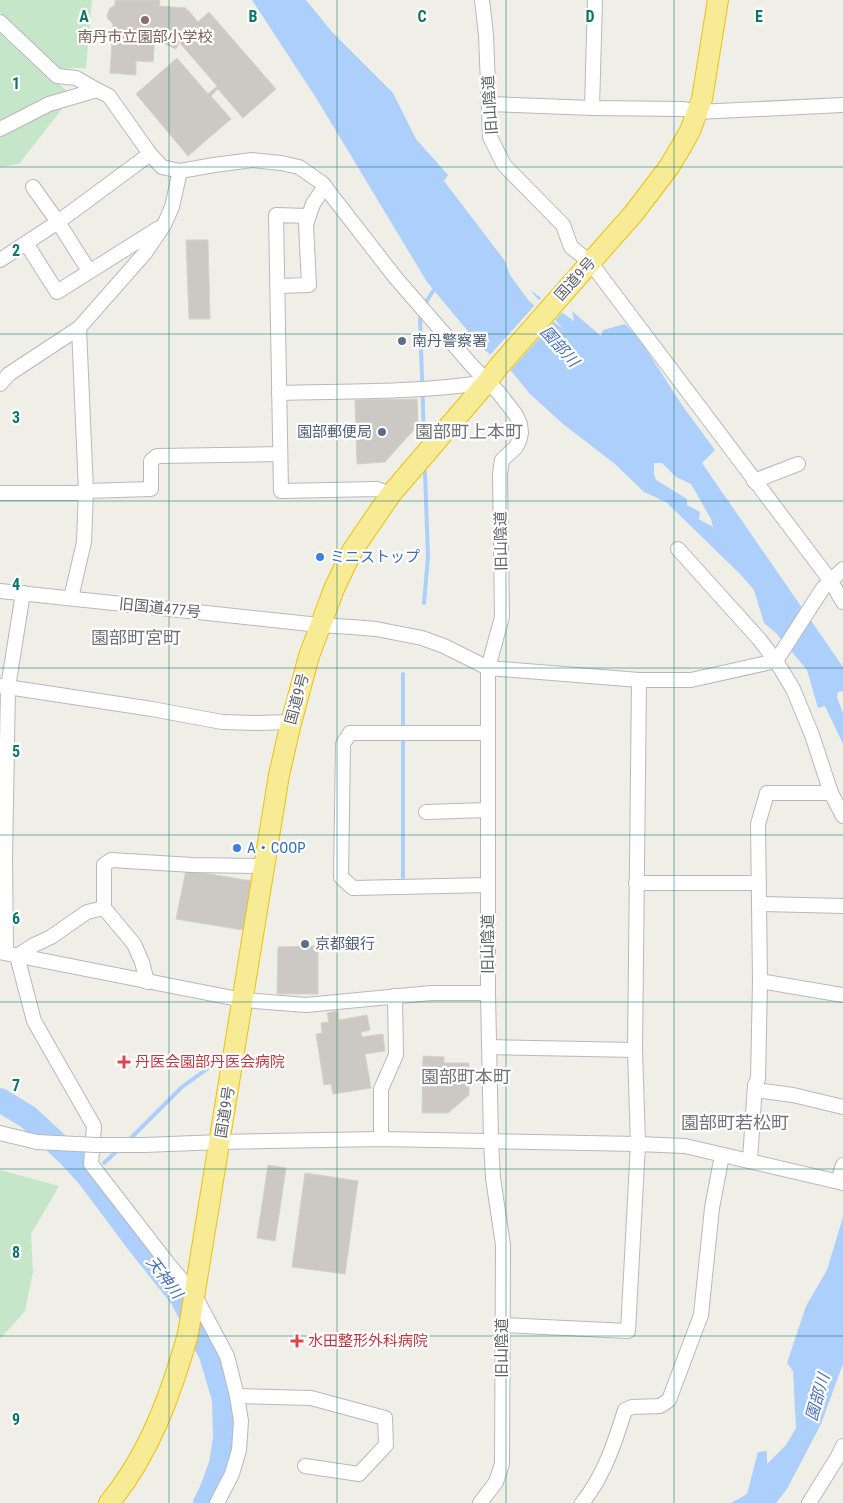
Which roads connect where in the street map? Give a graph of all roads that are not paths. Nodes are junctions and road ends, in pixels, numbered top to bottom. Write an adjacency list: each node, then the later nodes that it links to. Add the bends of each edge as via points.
1 (482, 0): 6 (street, 旧山陰道)
2 (595, 0): 8 (street)
3 (718, 0): 9 (highway, 国道9号, via 706,78)
4 (0, 22): 5 (street, via 57,76 76,78)
5 (97, 90): 10 (street, via 49,104); 11 (street, via 109,96)
6 (489, 104): 8 (street); 20 (street, 旧山陰道, via 490,137 504,165 563,225 571,247)
7 (843, 105): 9 (street)
8 (592, 108): 9 (street, via 684,109)
9 (697, 112): 20 (highway, 国道9号, via 669,166 634,213)
10 (0, 129)
11 (150, 154): 12 (street, via 162,166); 16 (street)
12 (180, 171): 13 (street, 旧山陰道, via 252,160 281,163 299,167); 17 (street, via 172,207)
13 (324, 186): 15 (street); 25 (street, 旧山陰道, via 396,277)
14 (33, 187): 16 (street)
15 (309, 216): 22 (street, via 306,224 309,285); 22 (street, via 276,215)
16 (58, 222): 18 (street); 21 (street)
17 (164, 225): 21 (street); 23 (street, via 145,253)
18 (26, 244): 19 (street); 21 (street, via 57,292)
19 (0, 260)
20 (586, 266): 25 (highway, 国道9号, via 499,366); 29 (street, 旧山陰道)
21 (89, 271)
22 (277, 286): 26 (street)
23 (79, 328): 24 (street, via 9,374); 30 (street)
24 (0, 384)
25 (493, 388): 26 (street); 32 (highway, 国道9号); 42 (street, 旧山陰道, via 516,415 521,433 516,447 502,460 500,474 502,617)
26 (278, 393): 27 (street)
27 (280, 454): 30 (street, via 157,456 151,461 151,489); 32 (street, via 280,491 377,489)
28 (798, 464): 29 (street)
29 (754, 481): 35 (street, 旧山陰道)
30 (86, 491): 31 (street); 38 (street, via 84,542)
31 (0, 493)
32 (392, 494): 40 (highway, 国道9号, via 352,551)
33 (678, 549): 41 (street)
34 (843, 569): 35 (street)
35 (826, 584): 39 (street, 旧山陰道); 41 (street)
36 (0, 591): 37 (street, 旧国道477号)
37 (23, 593): 38 (street, 旧国道477号); 44 (street)
38 (71, 598): 40 (street, 旧国道477号)
39 (843, 602)
40 (319, 625): 42 (street, 旧国道477号, via 352,626 422,638); 45 (highway, 国道9号)
41 (779, 657): 43 (street, via 691,680); 47 (street, via 812,735)
42 (488, 668): 43 (street); 46 (street, 旧山陰道)
43 (639, 680): 52 (street)
44 (4, 686): 45 (street, via 222,722); 58 (street)
45 (291, 722): 51 (highway, 国道9号)
46 (488, 733): 48 (street, 旧山陰道); 54 (street, via 350,733 344,744 341,877 353,888)
47 (831, 793): 50 (street); 53 (street, via 767,793 758,824)
48 (487, 810): 49 (street); 54 (street, 旧山陰道)
49 (426, 812)
50 (843, 816)
51 (265, 866): 57 (street, via 111,860 104,865); 64 (highway, 国道9号)
52 (636, 883): 53 (street); 66 (street)
53 (759, 883): 55 (street)
54 (488, 885): 61 (street, 旧山陰道)
55 (759, 904): 56 (street); 59 (street)
56 (843, 906)
57 (104, 908): 58 (street, via 87,912 34,945); 60 (street, via 134,944)
58 (8, 953): 60 (street); 78 (street, via 34,1021 94,1126 91,1164)
59 (760, 981): 62 (street); 67 (street)
60 (147, 982): 64 (street)
61 (488, 993): 63 (street); 65 (street, 旧山陰道)
62 (843, 995)
63 (396, 996): 64 (street, via 306,1005); 70 (street, via 396,1055 381,1089)
64 (243, 1000): 72 (highway, 国道9号)
65 (489, 1047): 66 (street); 71 (street, 旧山陰道)
66 (635, 1050): 73 (street)
67 (755, 1090): 68 (street); 75 (street)
68 (843, 1107)
69 (0, 1133): 72 (street, bridge, via 37,1142 96,1145)
70 (381, 1139): 71 (street); 72 (street)
71 (491, 1141): 73 (street); 79 (street, 旧山陰道, via 503,1245)
72 (220, 1142): 78 (highway, 国道9号)
73 (638, 1144): 74 (street, via 685,1146); 79 (street, via 628,1331)
74 (722, 1155): 75 (street); 86 (street, via 712,1208 701,1315 669,1400 660,1406 625,1410 610,1454)
75 (750, 1160): 77 (street)
76 (843, 1164): 77 (street)
77 (841, 1182)
78 (194, 1300): 80 (street, via 227,1356); 83 (highway, 国道9号, via 188,1334 156,1426 137,1462)
79 (503, 1325): 85 (street, 旧山陰道, via 502,1464 496,1482)
80 (237, 1396): 82 (street, via 311,1398 385,1418 386,1445 359,1474); 84 (street, via 239,1450 232,1474)
81 (843, 1446): 87 (street)
82 (305, 1466)
83 (109, 1503)
84 (216, 1503)
85 (480, 1503)
86 (582, 1503)
87 (808, 1503)

